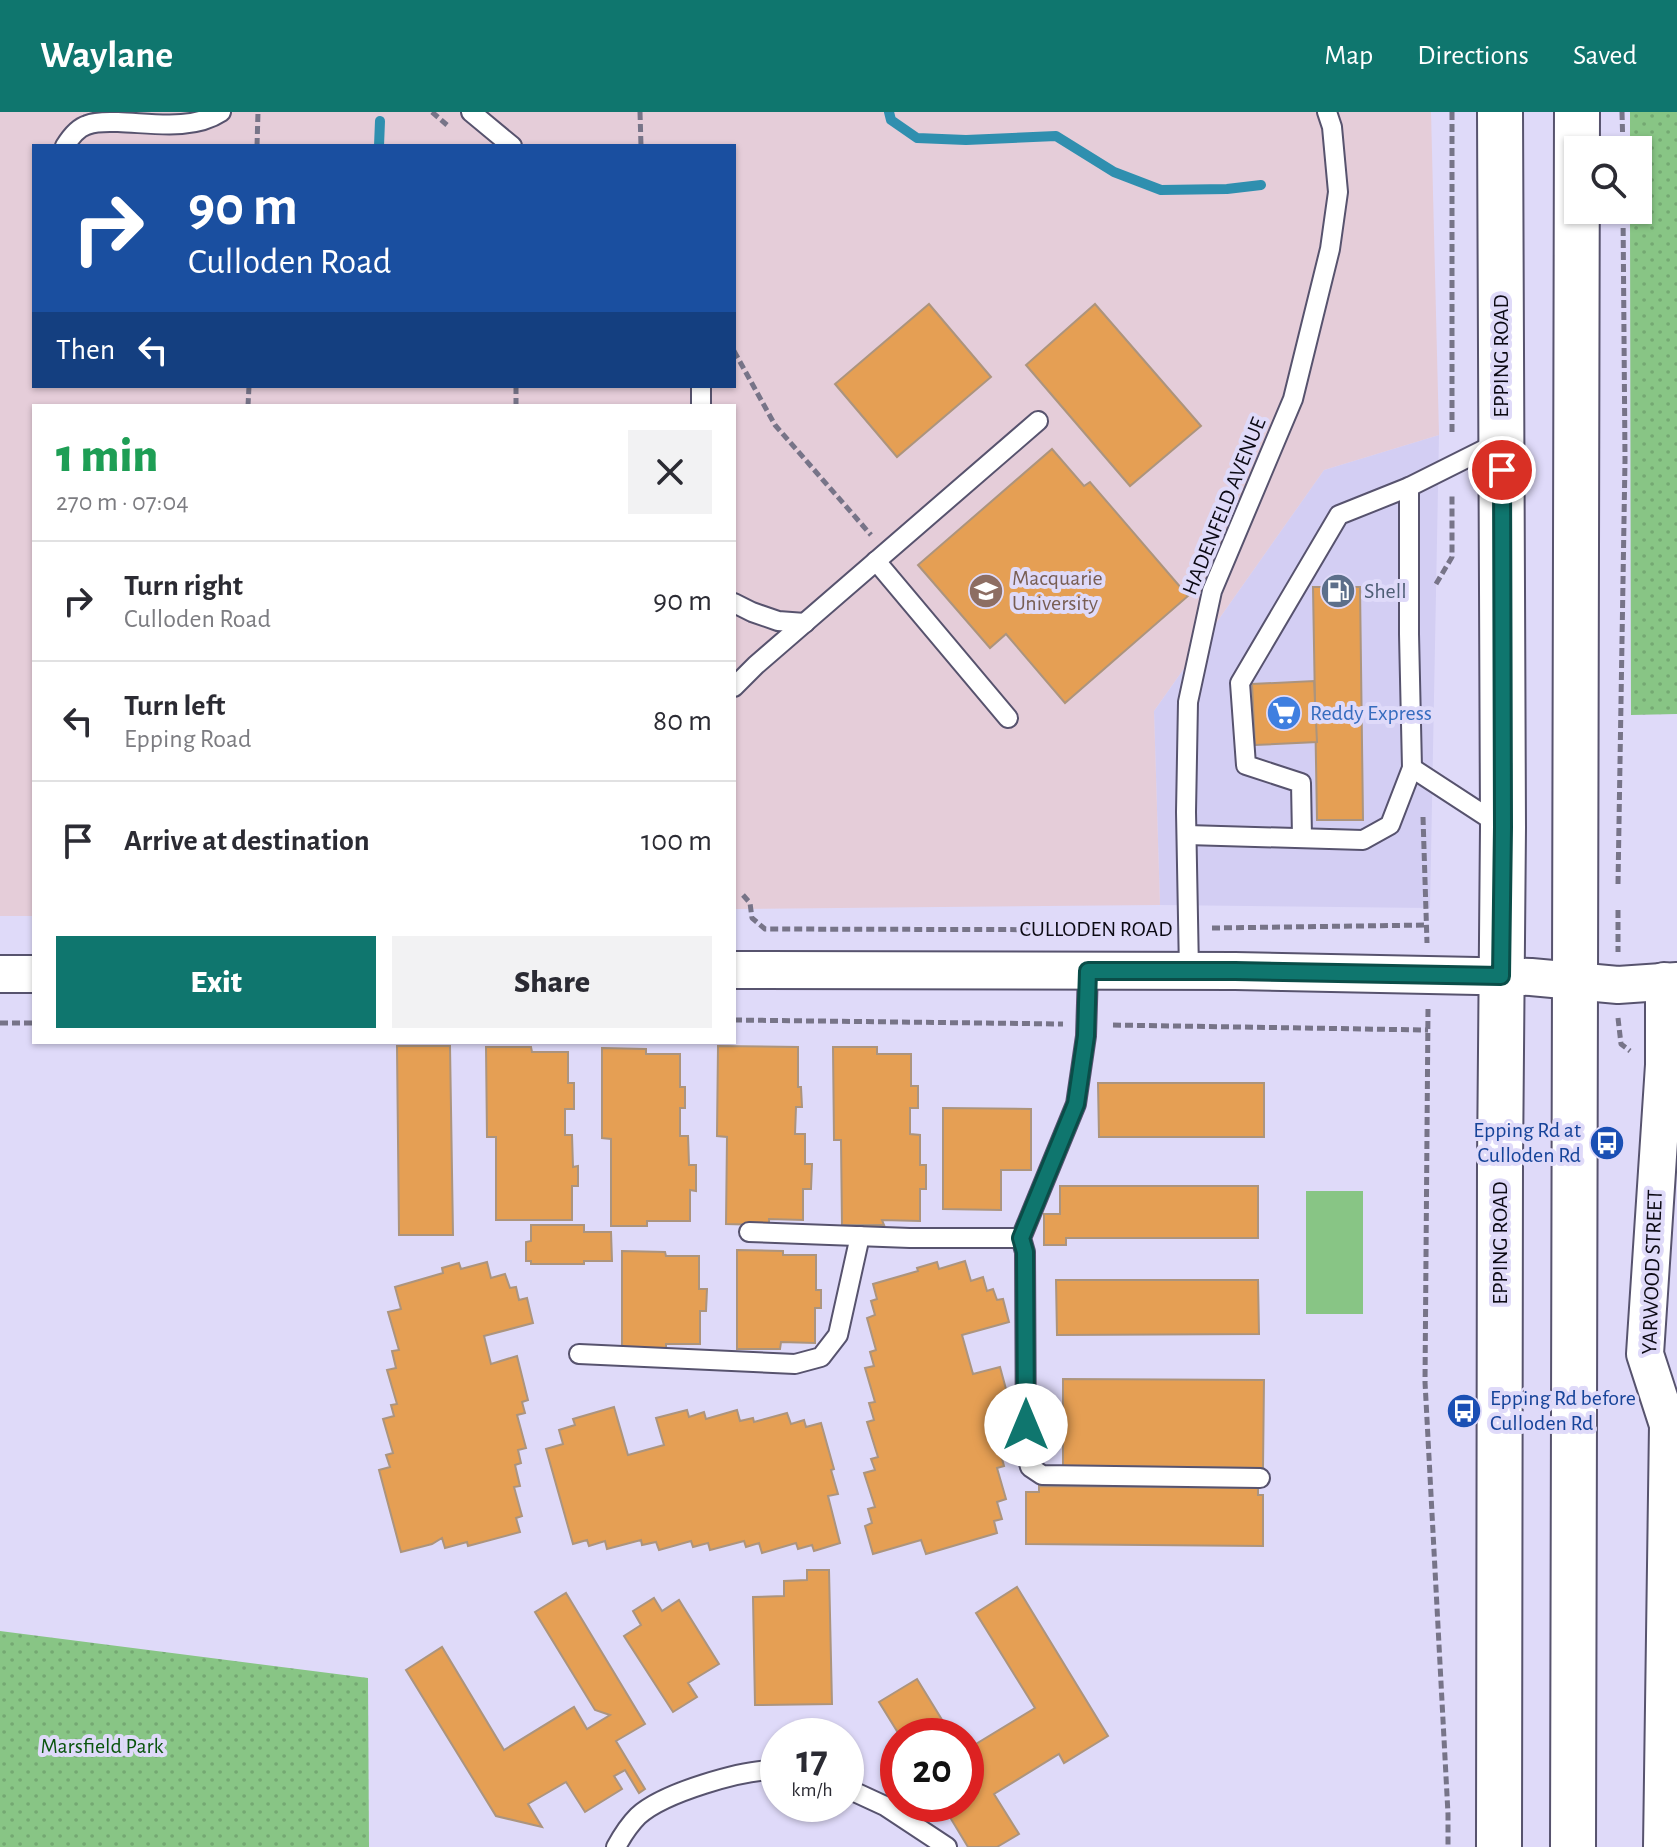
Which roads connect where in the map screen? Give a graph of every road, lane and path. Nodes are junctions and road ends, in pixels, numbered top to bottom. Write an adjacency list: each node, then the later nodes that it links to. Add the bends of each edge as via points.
1 (221, 112): 10 (lane, via 208,121 183,124 84,125)
2 (258, 112): 11 (path)
3 (471, 112): 12 (lane)
4 (640, 112): 13 (path)
5 (1327, 112): 26 (lane, HADENFELD AVENUE, via 1338,192 1330,249 1293,399 1212,591 1188,702)
6 (1500, 112): 17 (main road, EPPING ROAD)
7 (1577, 112): 41 (main road)
8 (1622, 112): 9 (path)
9 (1623, 136)
10 (66, 144)
11 (257, 144)
12 (510, 144)
13 (641, 144)
14 (1623, 224): 28 (path)
15 (736, 355): 19 (path, via 775,425)
16 (1038, 421): 19 (lane)
17 (1502, 440): 18 (lane); 25 (main road, EPPING ROAD)
18 (1409, 487): 24 (lane); 27 (lane, via 1339,515 1240,683 1246,765 1301,783)
19 (881, 557): 21 (lane); 23 (lane)
20 (736, 604): 21 (lane, via 778,621)
21 (805, 623): 22 (lane)
22 (736, 685)
23 (1008, 718)
24 (1412, 768): 25 (lane); 27 (lane, via 1390,825 1363,840)
25 (1503, 827): 39 (main road, EPPING ROAD)
26 (1187, 835): 27 (lane); 32 (lane, HADENFELD AVENUE)
27 (1302, 837)
28 (1618, 892)
29 (743, 895): 32 (path, CULLODEN ROAD, via 752,918 765,929)
30 (1618, 905): 42 (path)
31 (1427, 925): 32 (path, CULLODEN ROAD)
32 (1188, 929): 35 (lane, HADENFELD AVENUE)
33 (736, 970): 34 (street, CULLODEN ROAD)
34 (1088, 971): 35 (street, CULLODEN ROAD); 48 (lane, CULLODEN ROAD, via 1076,1104)
35 (1189, 971): 38 (street, CULLODEN ROAD)
36 (0, 974): 37 (street)
37 (32, 974)
38 (1428, 975): 39 (street, CULLODEN ROAD); 56 (path, via 1425,1382)
39 (1501, 976): 41 (street, CULLODEN ROAD); 57 (main road, EPPING ROAD)
40 (1670, 981): 42 (street, CULLODEN ROAD); 45 (street, YARWOOD STREET)
41 (1574, 982): 42 (street, CULLODEN ROAD); 58 (main road)
42 (1618, 985): 45 (path, via 1621,1044)
43 (0, 1023): 44 (path)
44 (32, 1023)
45 (1664, 1065): 50 (street, YARWOOD STREET, via 1645,1354)
46 (749, 1232): 47 (lane)
47 (860, 1236): 48 (lane); 49 (lane, via 838,1335 821,1357 795,1364)
48 (1021, 1238): 51 (lane, CULLODEN ROAD, via 1030,1467 1042,1475)
49 (579, 1354)
50 (1672, 1423): 59 (street, YARWOOD STREET)
51 (1260, 1478)
52 (760, 1772): 54 (lane, via 736,1775 656,1803 637,1817)
53 (864, 1796): 55 (lane)
54 (616, 1847)
55 (947, 1847)
56 (1448, 1847)
57 (1499, 1847)
58 (1573, 1847)
59 (1662, 1847)

